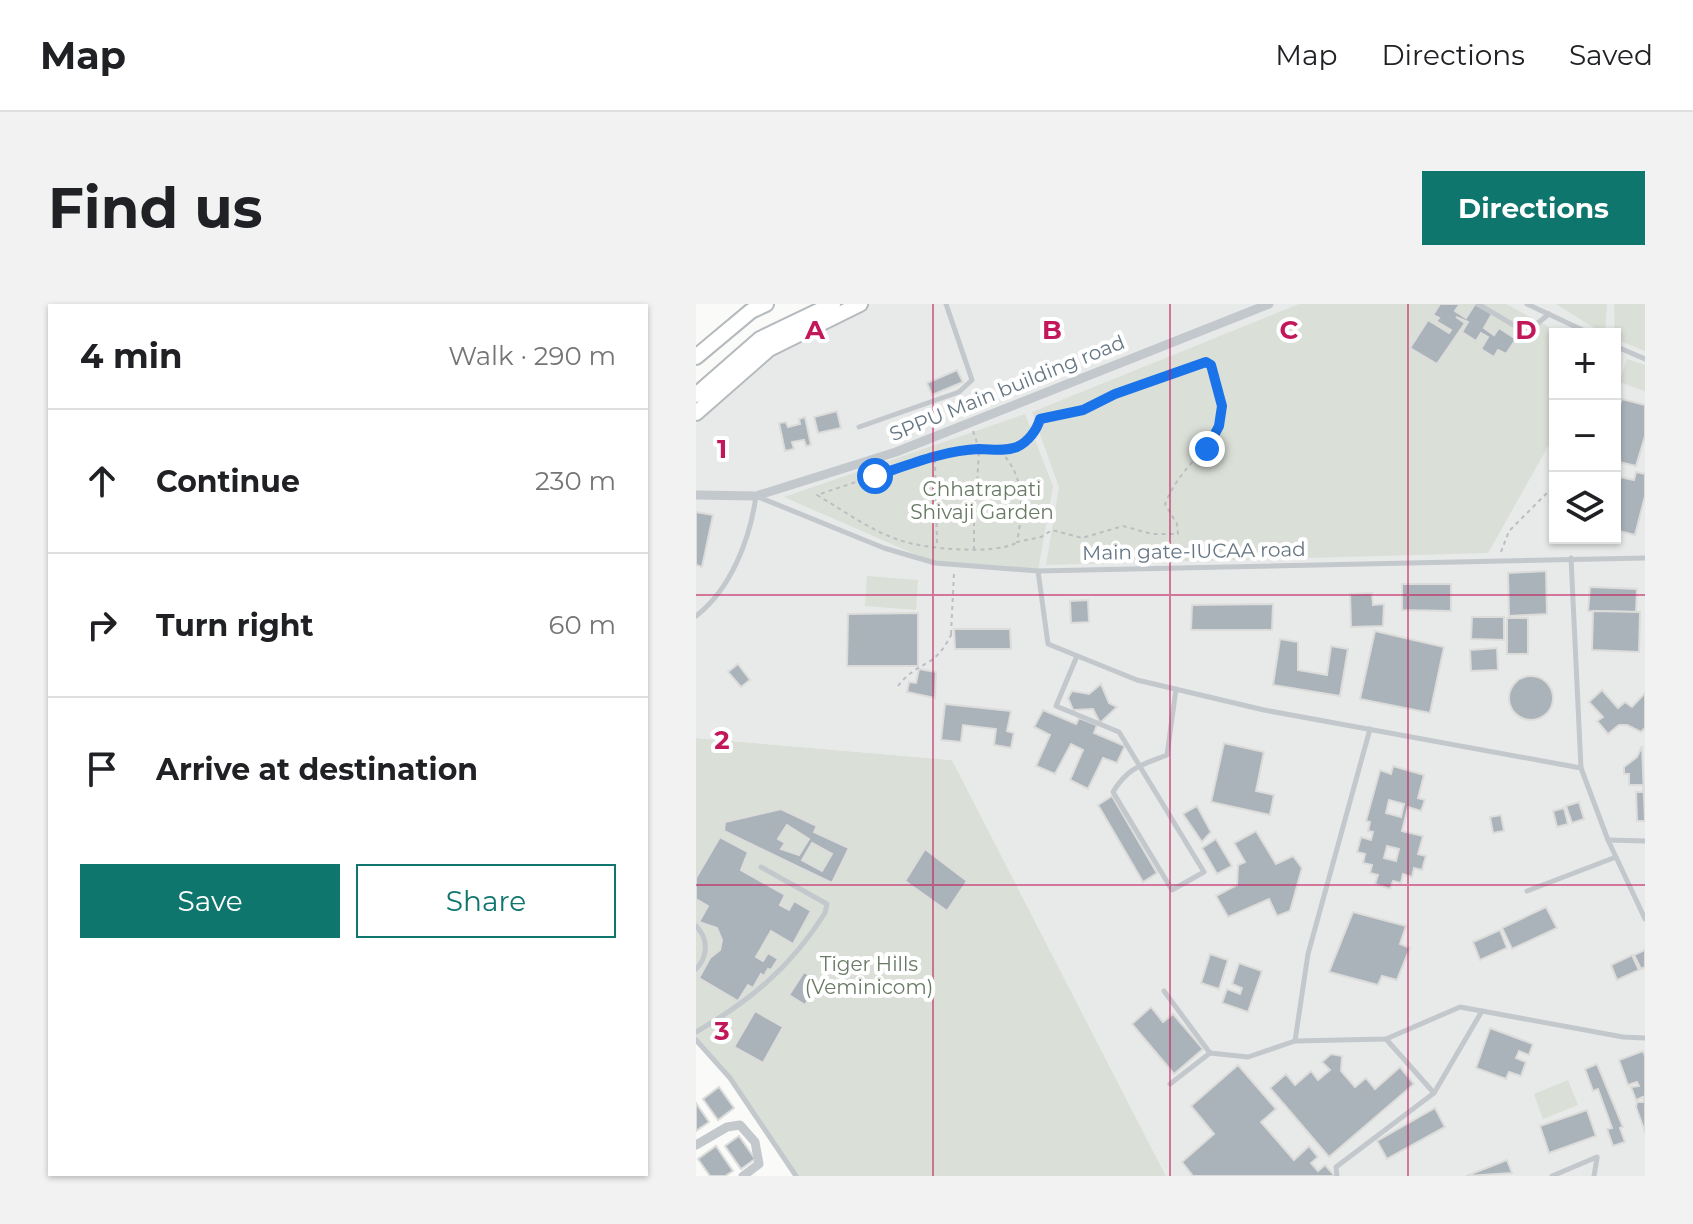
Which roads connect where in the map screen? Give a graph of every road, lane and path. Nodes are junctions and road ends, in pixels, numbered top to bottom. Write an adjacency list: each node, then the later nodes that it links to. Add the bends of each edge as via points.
1 (766, 304): 11 (main road)
2 (833, 304): 13 (main road, via 760,339)
3 (860, 304): 14 (main road, via 769,349)
4 (946, 304): 16 (lane, via 972,380 959,392)
5 (1269, 304): 15 (street, SPPU Main building road)
6 (1478, 304): 8 (lane, via 1517,327 1533,327)
7 (1527, 304): 8 (lane)
8 (1549, 314): 9 (lane)
9 (1578, 328)
10 (1621, 349): 12 (lane)
11 (696, 357)
12 (1645, 359)
13 (696, 395)
14 (696, 413)
15 (970, 422): 17 (path); 22 (street, SPPU Main building road, via 896,452)
16 (859, 427)
17 (979, 449): 18 (path); 19 (path); 25 (path, via 977,485 987,487 985,510 974,511)
18 (1000, 451): 23 (path, via 1023,494); 23 (path, via 1025,442 1040,419 1083,410 1193,364 1211,365 1222,406 1219,426 1165,504 1178,534 1123,526 1082,538 1052,530)
19 (935, 457): 24 (path); 24 (path, via 817,495 891,537)
20 (1549, 491): 28 (path, via 1509,531)
21 (696, 495): 22 (street, SPPU Main building road)
22 (756, 496): 29 (lane, Main gate-IUCAA road, via 884,548); 31 (lane, via 744,546 715,599)
23 (1017, 542): 25 (path, via 1005,549)
24 (937, 546): 25 (path)
25 (974, 550)
26 (1571, 558): 27 (lane, Main gate-IUCAA road); 28 (lane, Main gate-IUCAA road); 37 (lane)
27 (1645, 558)
28 (1497, 560): 30 (lane, Main gate-IUCAA road)
29 (955, 564): 30 (lane, Main gate-IUCAA road); 33 (path, via 953,636 936,660 909,671)
30 (1038, 571): 32 (lane, via 1048,644)
31 (696, 616)
32 (1077, 656): 34 (lane); 36 (lane, via 1056,706 1119,732)
33 (898, 686)
34 (1176, 689): 35 (lane); 36 (lane, via 1167,755)
35 (1370, 729): 37 (lane); 52 (lane, via 1308,954)
36 (1140, 766): 36 (lane, via 1204,872 1172,890 1113,792 1124,773)
37 (1581, 768): 38 (lane)
38 (1608, 840): 39 (lane); 40 (lane)
39 (1645, 841)
40 (1616, 857): 42 (lane); 43 (lane)
41 (761, 867): 48 (lane, via 827,904 825,913 783,970 742,1005)
42 (1527, 891)
43 (1645, 919)
44 (696, 926): 45 (lane, via 706,947)
45 (696, 969)
46 (1164, 991): 53 (lane)
47 (1482, 1011): 49 (lane); 50 (lane, via 1460,1007); 55 (lane)
48 (696, 1032)
49 (1645, 1038)
50 (1386, 1039): 52 (lane); 55 (lane)
51 (696, 1040): 58 (lane, via 730,1078)
52 (1295, 1041): 53 (lane, via 1248,1057)
53 (1210, 1053): 54 (lane)
54 (1170, 1084)
55 (1434, 1093): 59 (lane, via 1336,1167)
56 (696, 1145): 57 (street, via 740,1125 755,1142 759,1164)
57 (743, 1176)
58 (796, 1176)
59 (1337, 1176)
60 (1552, 1176): 61 (lane, via 1597,1157)
61 (1594, 1176)

